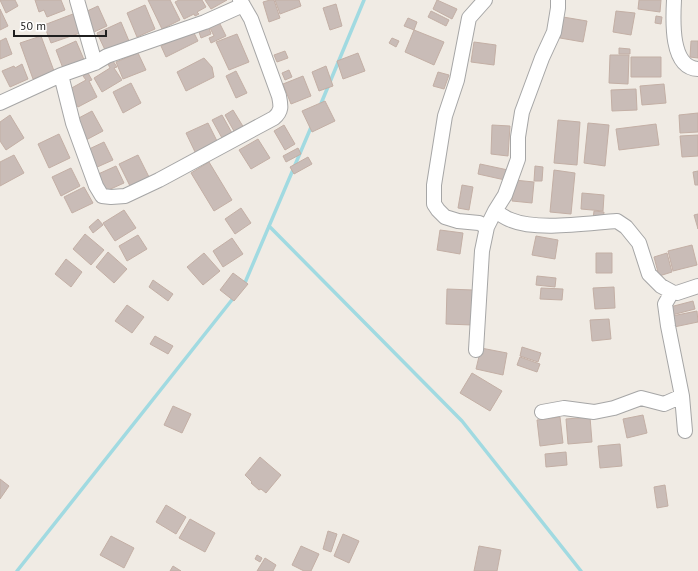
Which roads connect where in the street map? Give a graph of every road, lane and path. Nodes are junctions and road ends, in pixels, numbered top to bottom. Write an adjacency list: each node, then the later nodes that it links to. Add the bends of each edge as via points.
1 (77, 0): 6 (street)
2 (485, 0): 11 (street, via 469,18 457,80 445,116 434,185 434,204 445,217 479,223)
3 (558, 0): 10 (street, via 554,32 522,112 518,159 505,195)
4 (674, 0): 7 (street, via 673,34 677,50 685,64)
5 (241, 3): 6 (street, via 205,22 108,56); 8 (street, via 251,19 279,96 279,114 125,196 102,196 96,186 73,123)
6 (95, 63): 8 (street)
7 (698, 69)
8 (61, 75): 9 (street)
9 (0, 103)
10 (495, 211): 11 (street); 13 (street, via 529,225 564,225 616,220 639,243 649,274 661,286)
11 (487, 227): 14 (street, via 482,251)
12 (698, 286): 13 (street, via 677,293)
13 (672, 292): 15 (street, via 665,304)
14 (476, 350)
15 (682, 396): 16 (street, via 664,404 641,398 594,412 564,408); 17 (street)
16 (542, 412)
17 (685, 431)

